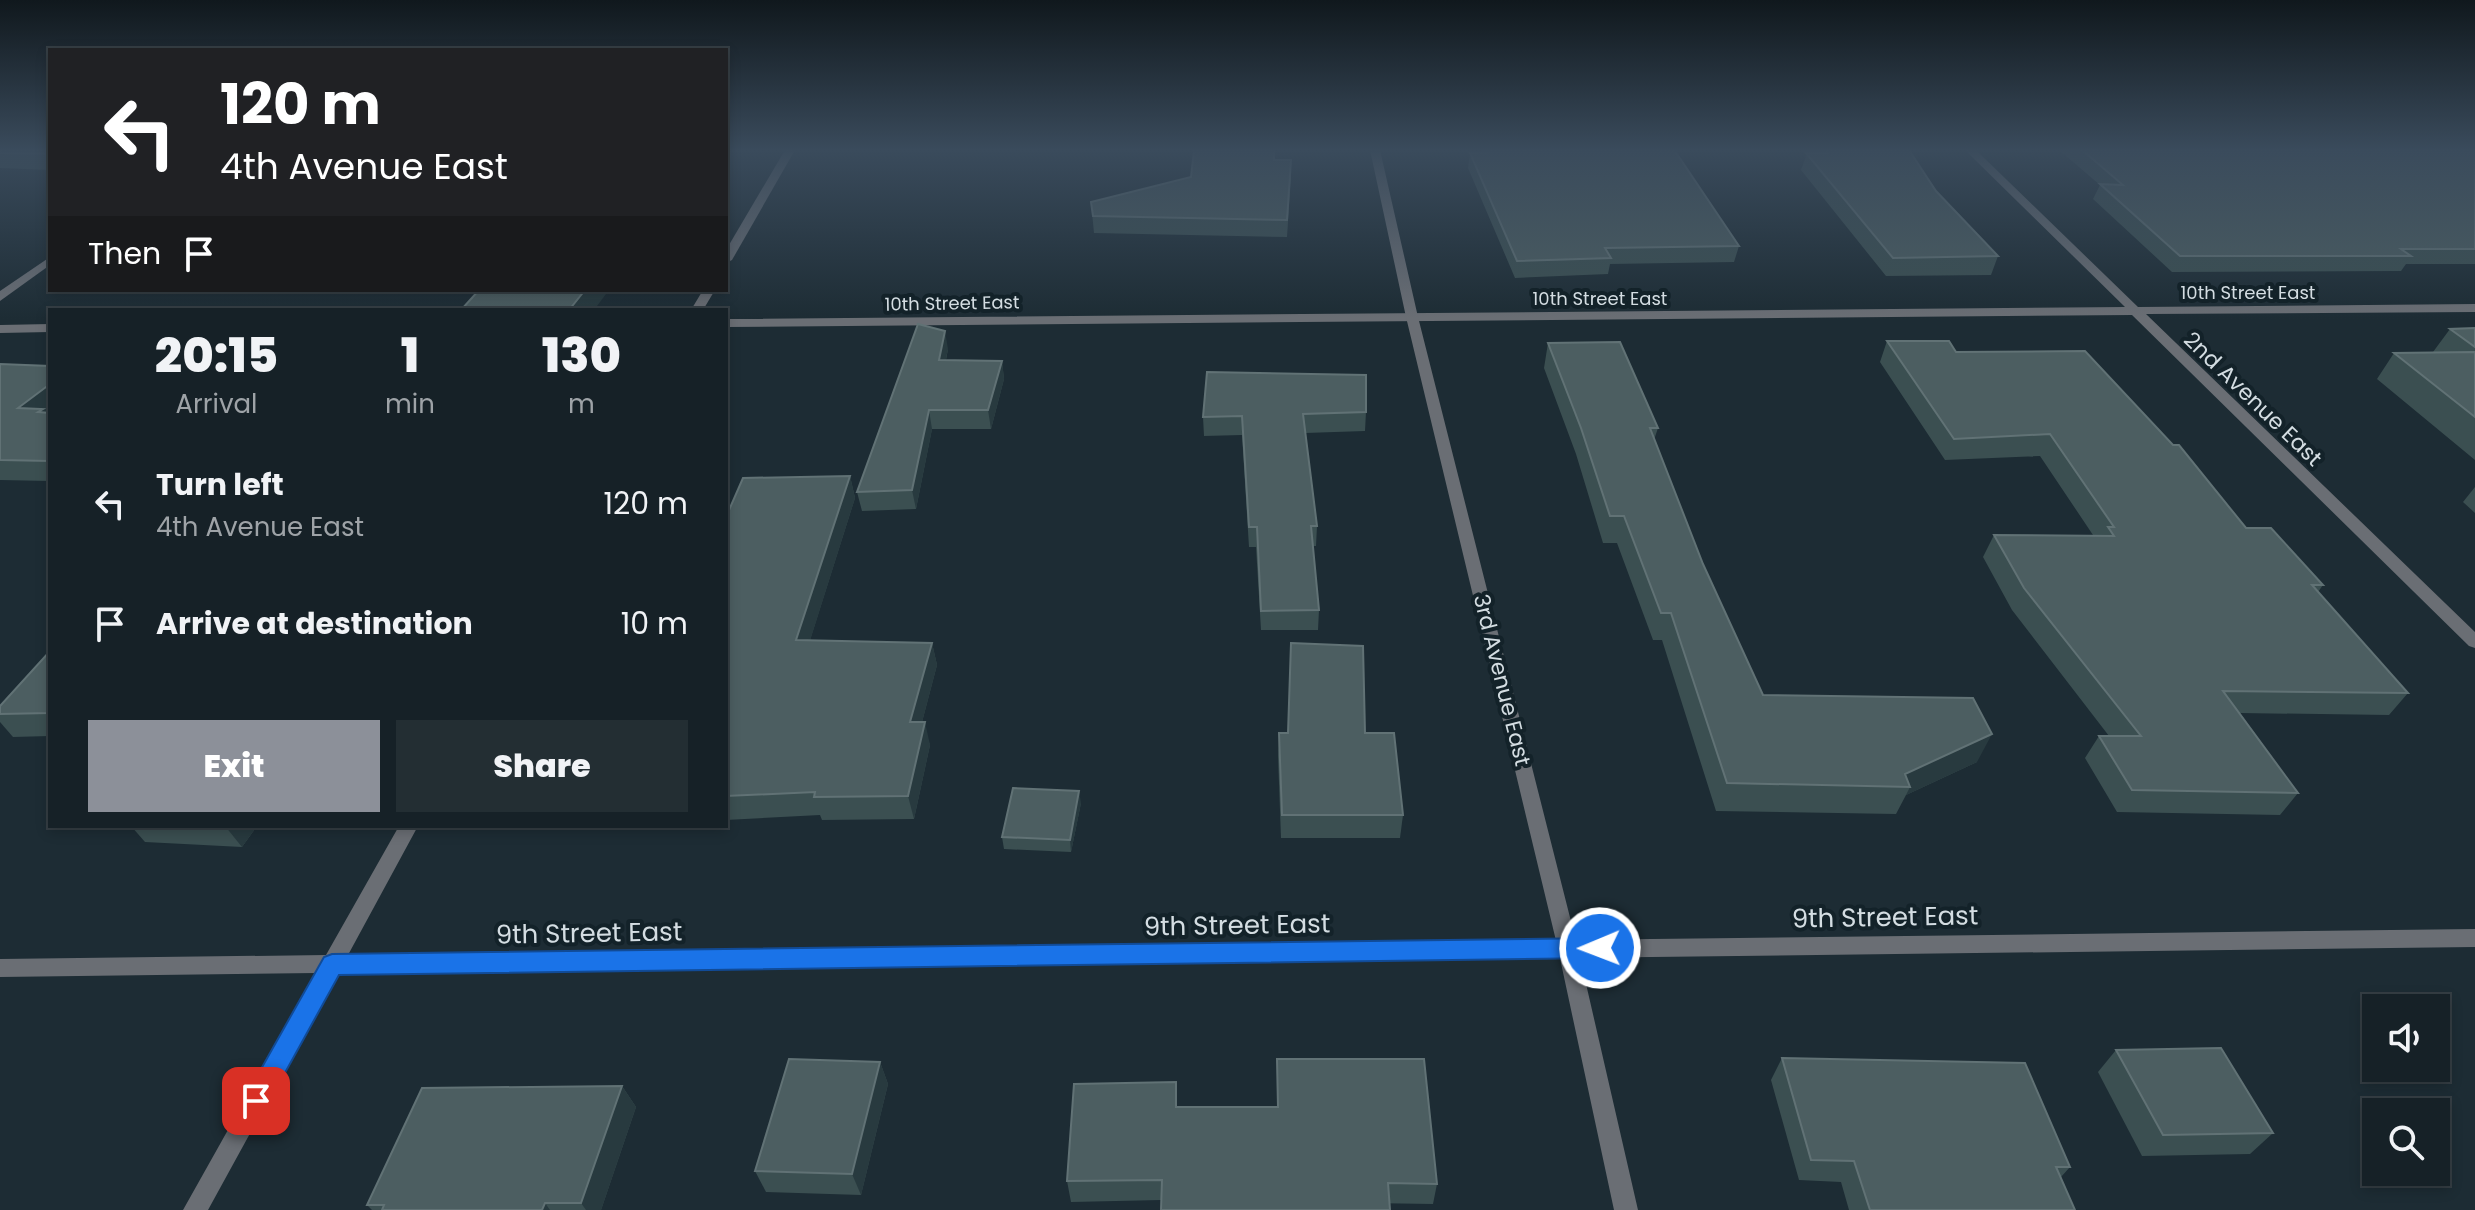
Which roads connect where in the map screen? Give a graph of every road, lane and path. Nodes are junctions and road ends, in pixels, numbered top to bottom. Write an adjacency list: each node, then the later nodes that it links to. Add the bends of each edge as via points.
1 (757, 206): 4 (street)
2 (1388, 206): 9 (street, 3rd Avenue East)
3 (2027, 206): 8 (street, 2nd Avenue East)
4 (728, 257)
5 (48, 261): 6 (street)
6 (0, 297)
7 (2475, 308): 8 (street, 10th Street East)
8 (2133, 311): 9 (street, 10th Street East); 13 (street, 2nd Avenue East)
9 (1412, 317): 10 (street, 10th Street East); 16 (street, 3rd Avenue East)
10 (728, 323)
11 (48, 328): 12 (street)
12 (0, 329)
13 (2475, 642)
14 (408, 828): 17 (street)
15 (2475, 938): 16 (street, 9th Street East)
16 (1568, 949): 17 (street, 9th Street East); 20 (street, 3rd Avenue East)
17 (332, 964): 18 (street, 9th Street East); 19 (street)
18 (0, 968)
19 (195, 1210)
20 (1626, 1210)

